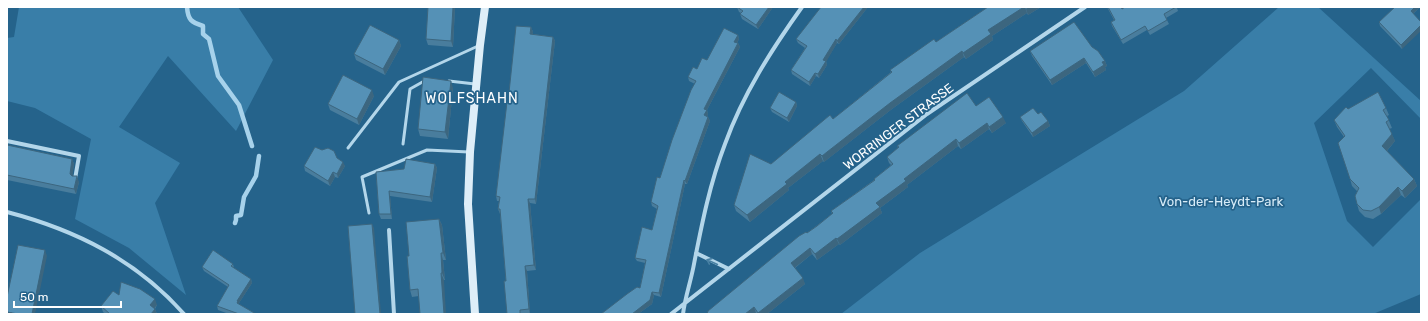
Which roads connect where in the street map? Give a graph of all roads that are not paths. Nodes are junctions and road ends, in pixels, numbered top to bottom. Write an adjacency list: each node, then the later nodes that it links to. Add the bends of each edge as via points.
1 (485, 7): 4 (main road)
2 (802, 7): 16 (street, via 748,92 725,143 707,199)
3 (1085, 7): 17 (street, WORRINGER STRASSE, via 927,114)
4 (480, 45): 7 (main road); 10 (lane, via 399,82)
5 (429, 78): 9 (lane, via 410,89)
6 (445, 80): 7 (lane)
7 (476, 84): 11 (main road)
8 (7, 141): 12 (street, via 79,156)
9 (403, 144)
10 (348, 148)
11 (470, 152): 14 (lane, via 426,150 362,177); 21 (main road, via 468,204)
12 (75, 179)
13 (7, 212): 19 (street, via 74,234 106,250 136,270 171,299)
14 (369, 213)
15 (389, 230): 20 (street)
16 (696, 253): 17 (street, one-way to 16); 18 (street)
17 (729, 269): 18 (street, WORRINGER STRASSE)
18 (684, 304): 22 (street, WORRINGER STRASSE); 23 (street)
19 (184, 314)
20 (394, 314)
21 (475, 314)
22 (671, 314)
23 (683, 314)

